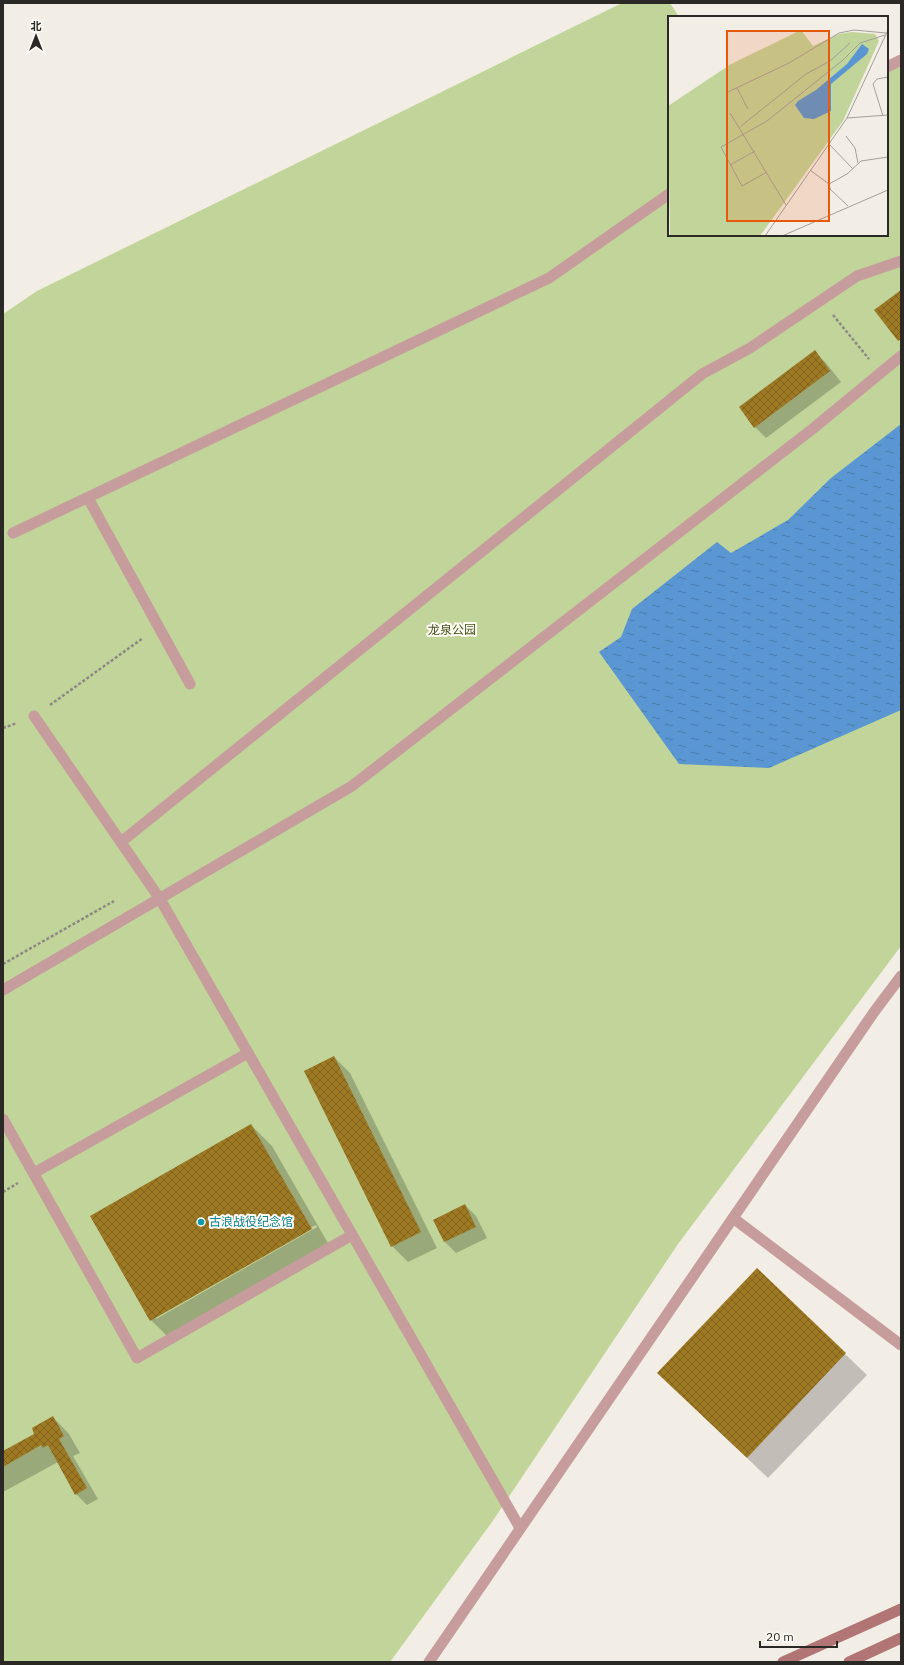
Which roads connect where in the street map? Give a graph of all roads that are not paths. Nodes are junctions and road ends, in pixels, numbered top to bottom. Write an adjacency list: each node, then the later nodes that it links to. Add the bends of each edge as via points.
1 (901, 60): 2 (street)
2 (888, 66)
3 (668, 195): 6 (street, via 549,278)
4 (901, 261): 10 (street, via 857,276 750,348 702,374)
5 (901, 356): 11 (street, via 815,427 352,786)
6 (88, 498): 7 (street); 8 (street)
7 (13, 534)
8 (190, 684)
9 (34, 716): 10 (street)
10 (121, 842): 11 (street)
11 (160, 899): 13 (street); 14 (street)
12 (899, 983): 17 (street, via 874,1012)
13 (3, 990)
14 (248, 1053): 16 (street); 18 (street)
15 (3, 1119): 16 (street)
16 (34, 1173): 18 (street, via 137,1358)
17 (733, 1218): 19 (street); 20 (street)
18 (352, 1235): 20 (street)
19 (901, 1345)
20 (520, 1528): 23 (street)
21 (901, 1609): 24 (main road)
22 (901, 1638): 25 (main road)
23 (429, 1662)
24 (783, 1662)
25 (849, 1662)

